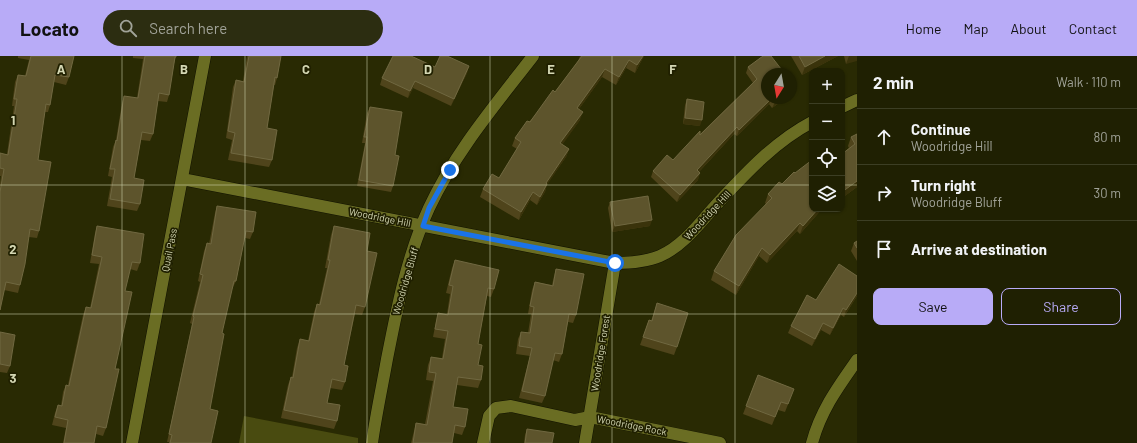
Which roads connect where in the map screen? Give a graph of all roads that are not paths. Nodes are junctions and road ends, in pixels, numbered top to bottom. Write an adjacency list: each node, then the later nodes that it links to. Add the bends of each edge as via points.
1 (205, 56): 6 (street, Quail Pass)
2 (533, 56): 7 (street, Woodridge Bluff, via 477,128 429,208)
3 (857, 100): 4 (street)
4 (845, 105)
5 (809, 124): 8 (street, Woodridge Hill, via 765,154 684,241 660,256 634,263)
6 (182, 179): 7 (street, Woodridge Hill); 11 (street, Quail Pass)
7 (423, 226): 8 (street, Woodridge Hill); 12 (street, Woodridge Bluff, via 411,255 395,319)
8 (615, 263): 10 (street, Woodridge Forest)
9 (857, 360): 16 (street, via 823,412)
10 (590, 417): 13 (street, Woodridge Rock, via 575,420 510,406 496,408 489,416); 14 (street, Woodridge Forest); 15 (street, Woodridge Rock)
11 (132, 443)
12 (372, 443)
13 (483, 443)
14 (585, 443)
15 (720, 443)
16 (812, 443)

